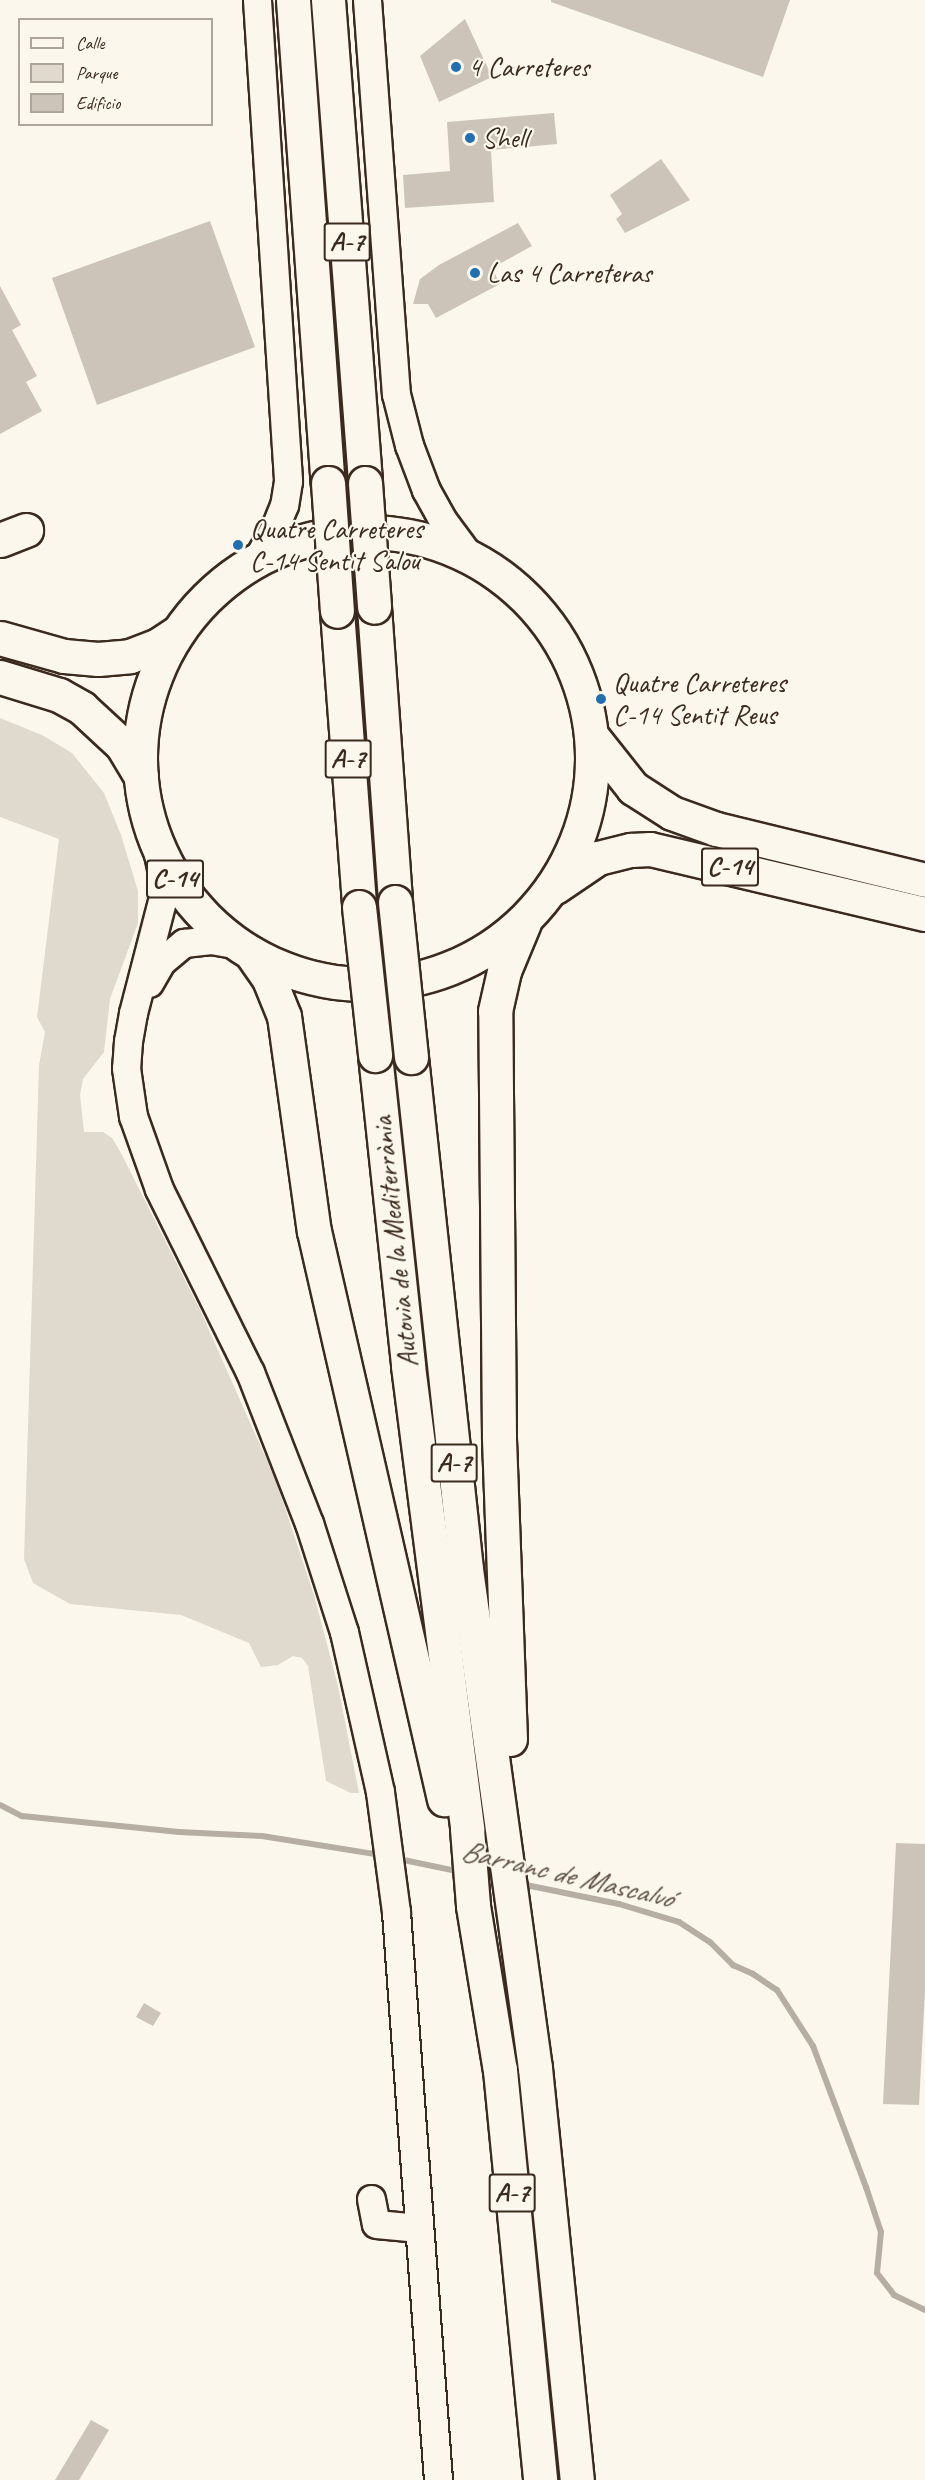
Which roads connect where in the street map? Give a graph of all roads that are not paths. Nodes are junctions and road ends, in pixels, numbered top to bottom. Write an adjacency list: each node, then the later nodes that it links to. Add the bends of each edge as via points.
1 (256, 0): 6 (street, via 288,481 275,528)
2 (293, 0): 18 (highway, Autovia de la Mediterrània / A-7, bridge, via 359,907)
3 (328, 0): 19 (highway, Autovia de la Mediterrània / A-7, bridge, via 395,902 466,1569)
4 (367, 0): 5 (street, via 396,394 426,490)
5 (470, 557): 6 (highway, C-14, via 421,539 348,532 316,537); 10 (highway, C-14, via 499,574 549,626 582,691)
6 (257, 560): 7 (highway, C-14, via 218,587)
7 (178, 632): 8 (highway, C-14, via 130,656 98,659 64,656); 11 (highway, C-14, via 147,701)
8 (0, 638)
9 (0, 677): 11 (highway, C-14, via 59,695 82,708 122,745)
10 (591, 735): 13 (highway, C-14, via 633,788 672,813 698,824); 14 (highway, C-14, via 592,764 583,820 561,872)
11 (141, 777): 12 (highway, C-14)
12 (155, 840): 16 (highway, C-14, via 188,899 211,924); 17 (street, via 163,897)
13 (925, 880)
14 (536, 906): 15 (highway, C-14, via 563,880 598,858 650,849); 16 (highway, C-14, via 499,941 466,960 395,983 320,980 285,970); 19 (highway, via 504,971 495,1011 499,1436 507,1690 516,1810)
15 (925, 914)
16 (244, 949): 17 (street, via 198,940 172,950 161,962); 18 (highway, via 269,979 284,1016 314,1232)
17 (133, 1013): 21 (street, via 126,1068 133,1116 159,1189 250,1372 309,1523 344,1632 380,1792 396,1912)
18 (458, 1826): 23 (highway, Autovia de la Mediterrània / A-7, via 500,2070)
19 (513, 1882): 24 (highway, Autovia de la Mediterrània / A-7)
20 (370, 2199): 21 (street, via 376,2224)
21 (419, 2228): 22 (street)
22 (438, 2480)
23 (540, 2480)
24 (577, 2480)

